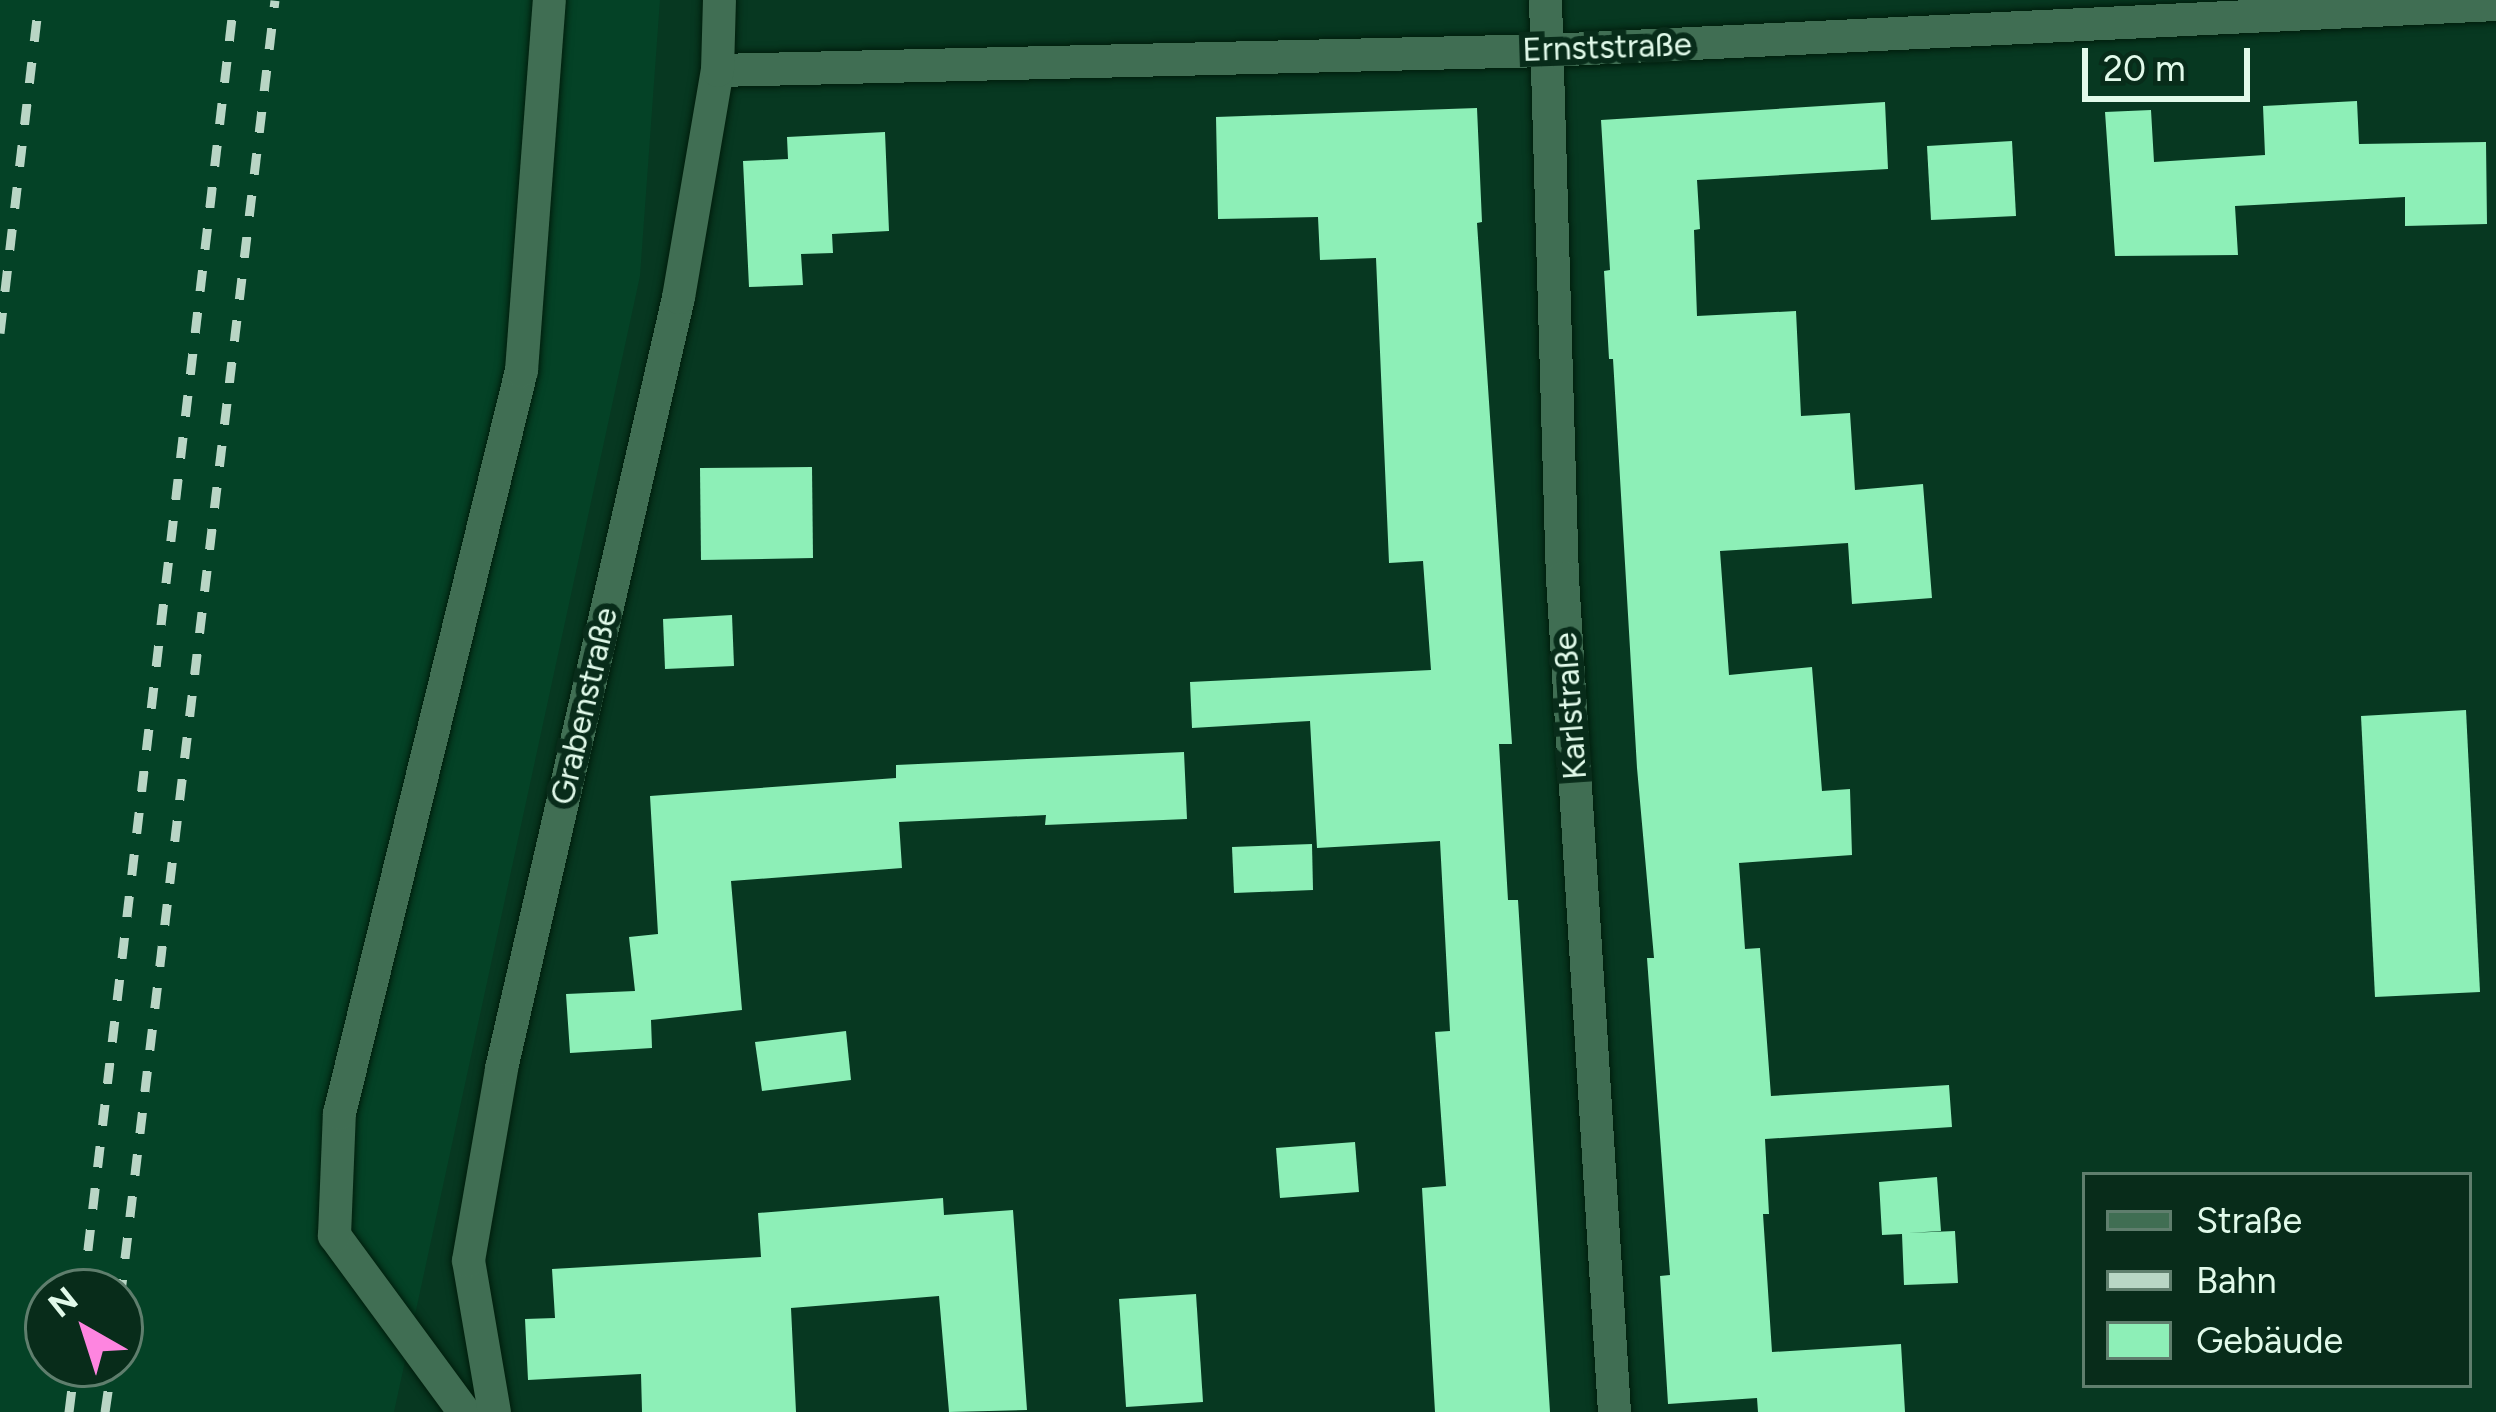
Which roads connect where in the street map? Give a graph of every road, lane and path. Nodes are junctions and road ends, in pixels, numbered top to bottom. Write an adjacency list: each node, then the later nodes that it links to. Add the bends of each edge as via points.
1 (549, 0): 8 (street, via 520,370 339,1112 334,1235)
2 (719, 0): 7 (street, Grabenstraße)
3 (1545, 0): 6 (street, Karlstraße)
4 (2496, 4): 5 (street, Ernststraße)
5 (2347, 6): 6 (street, Ernststraße)
6 (1548, 50): 7 (street, Ernststraße); 10 (street, Karlstraße, via 1562,578)
7 (717, 70): 9 (street, Grabenstraße, via 678,296 501,1068 468,1260)
8 (464, 1412)
9 (494, 1412)
10 (1614, 1412)

